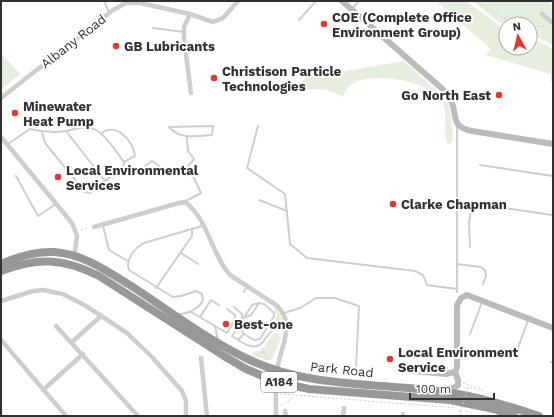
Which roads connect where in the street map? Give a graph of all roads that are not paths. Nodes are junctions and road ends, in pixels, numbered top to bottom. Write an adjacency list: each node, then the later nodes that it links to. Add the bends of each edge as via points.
1 (104, 1): 8 (lane)
2 (238, 1): 9 (street, Albany Road, via 223,18 213,22)
3 (316, 1): 11 (lane)
4 (342, 1): 7 (street)
5 (359, 1): 7 (lane)
6 (144, 2): 8 (street, Albany Road, via 126,3); 9 (street, Albany Road)
7 (352, 10): 17 (street, via 447,93 454,105)
8 (110, 13): 16 (street, Albany Road)
9 (190, 14): 14 (street)
10 (542, 14): 12 (street)
11 (299, 20)
12 (551, 24)
13 (153, 28): 14 (lane)
14 (184, 32): 15 (street)
15 (191, 93)
16 (1, 98)
17 (457, 125): 25 (street, via 464,130); 34 (lane)
18 (258, 126): 38 (lane, via 247,168 285,194)
19 (66, 131): 20 (lane); 21 (lane, via 79,127 95,128); 32 (lane)
20 (42, 132): 24 (lane, via 30,129); 32 (lane, via 45,143 85,192 90,193)
21 (101, 134): 26 (lane); 26 (lane, via 112,129 120,132 130,143 135,156)
22 (1, 137): 24 (street)
23 (187, 137): 23 (lane, via 173,132 169,127 214,126 212,135); 29 (lane, via 188,151 194,159)
24 (7, 144): 36 (street)
25 (553, 144)
26 (124, 162): 32 (lane, via 123,167)
27 (480, 165): 31 (lane)
28 (145, 166): 29 (lane, via 152,162 166,174)
29 (185, 170): 35 (lane, via 194,178 201,193)
30 (16, 176): 36 (lane, via 38,216)
31 (553, 176)
32 (105, 181)
33 (259, 200): 38 (lane)
34 (457, 201): 37 (lane); 51 (lane)
35 (185, 202): 40 (street); 41 (street, via 192,207)
36 (57, 203): 46 (street, via 76,232 77,245)
37 (472, 203): 39 (lane); 44 (lane, via 469,223)
38 (287, 211): 56 (lane, via 290,244 306,258 415,272 424,275 427,285)
39 (552, 215)
40 (102, 224): 42 (street); 47 (lane, via 109,250)
41 (204, 225): 43 (lane); 54 (street, via 225,269 230,276)
42 (94, 227)
43 (192, 229): 45 (lane, via 192,236); 47 (lane, via 144,243)
44 (470, 247)
45 (181, 253): 50 (lane); 55 (lane)
46 (74, 256): 48 (highway, A184, via 43,252 20,256); 49 (street); 67 (highway, Park Road / A184, via 112,274)
47 (128, 261): 55 (lane, via 129,270)
48 (1, 264)
49 (72, 264): 52 (highway, A184, via 42,261); 92 (highway, Park Road / A184, via 99,276 246,369)
50 (198, 264)
51 (457, 264): 53 (lane, via 485,270); 56 (lane)
52 (1, 271)
53 (483, 284)
54 (247, 286): 57 (lane); 66 (street)
55 (156, 288): 65 (lane, via 173,297 199,292 203,297 202,302)
56 (457, 289): 58 (lane)
57 (244, 292)
58 (457, 292)
59 (1, 301): 68 (street, via 33,291 50,290 63,294)
60 (483, 301): 72 (street); 79 (lane); 90 (street, via 467,295 461,298 457,305)
61 (259, 303): 70 (lane, via 251,315); 70 (lane, via 252,305); 78 (lane, via 272,310 274,316 260,339 254,340)
62 (219, 305): 69 (lane, via 212,300)
63 (234, 307): 71 (lane, via 242,314)
64 (227, 309): 74 (lane, via 235,315 235,320 227,333)
65 (191, 312): 67 (lane); 69 (lane)
66 (284, 313): 77 (street, via 288,324); 87 (lane, via 300,308 316,298 335,298 359,306)
67 (176, 315): 83 (highway, Park Road / A184)
68 (101, 316): 82 (street); 99 (street, via 136,341 179,387 186,401)
69 (200, 317): 74 (lane)
70 (246, 317): 71 (lane)
71 (242, 319): 75 (lane)
72 (529, 319): 76 (street); 85 (lane)
73 (56, 326): 82 (street)
74 (215, 326): 83 (lane)
75 (238, 326): 78 (lane); 81 (lane, via 232,336)
76 (553, 328)
77 (287, 330): 81 (lane, via 273,330 256,346 246,345); 89 (street)
78 (244, 334): 81 (lane)
79 (470, 334)
80 (1, 340): 93 (street)
81 (238, 340)
82 (72, 342): 84 (street)
83 (219, 342): 89 (highway, Park Road / A184, via 249,360)
84 (83, 354): 93 (street); 98 (street)
85 (515, 356)
86 (201, 358): 100 (street)
87 (356, 368)
88 (404, 370): 90 (street, via 446,374)
89 (277, 372): 91 (highway, Park Road / A184); 92 (street)
90 (455, 372): 95 (street, via 458,385)
91 (331, 381): 94 (highway); 95 (highway, Park Road / A184)
92 (277, 382): 94 (highway, Park Road / A184, via 309,389); 101 (street)
93 (43, 390): 97 (street)
94 (330, 390): 103 (highway, Park Road / A184, via 450,400)
95 (434, 391): 104 (highway, Park Road / A184, via 497,402)
96 (344, 408): 102 (street)
97 (66, 416)
98 (138, 416)
99 (186, 416)
100 (207, 416)
101 (276, 416)
102 (343, 416)
103 (514, 416)
104 (539, 416)

